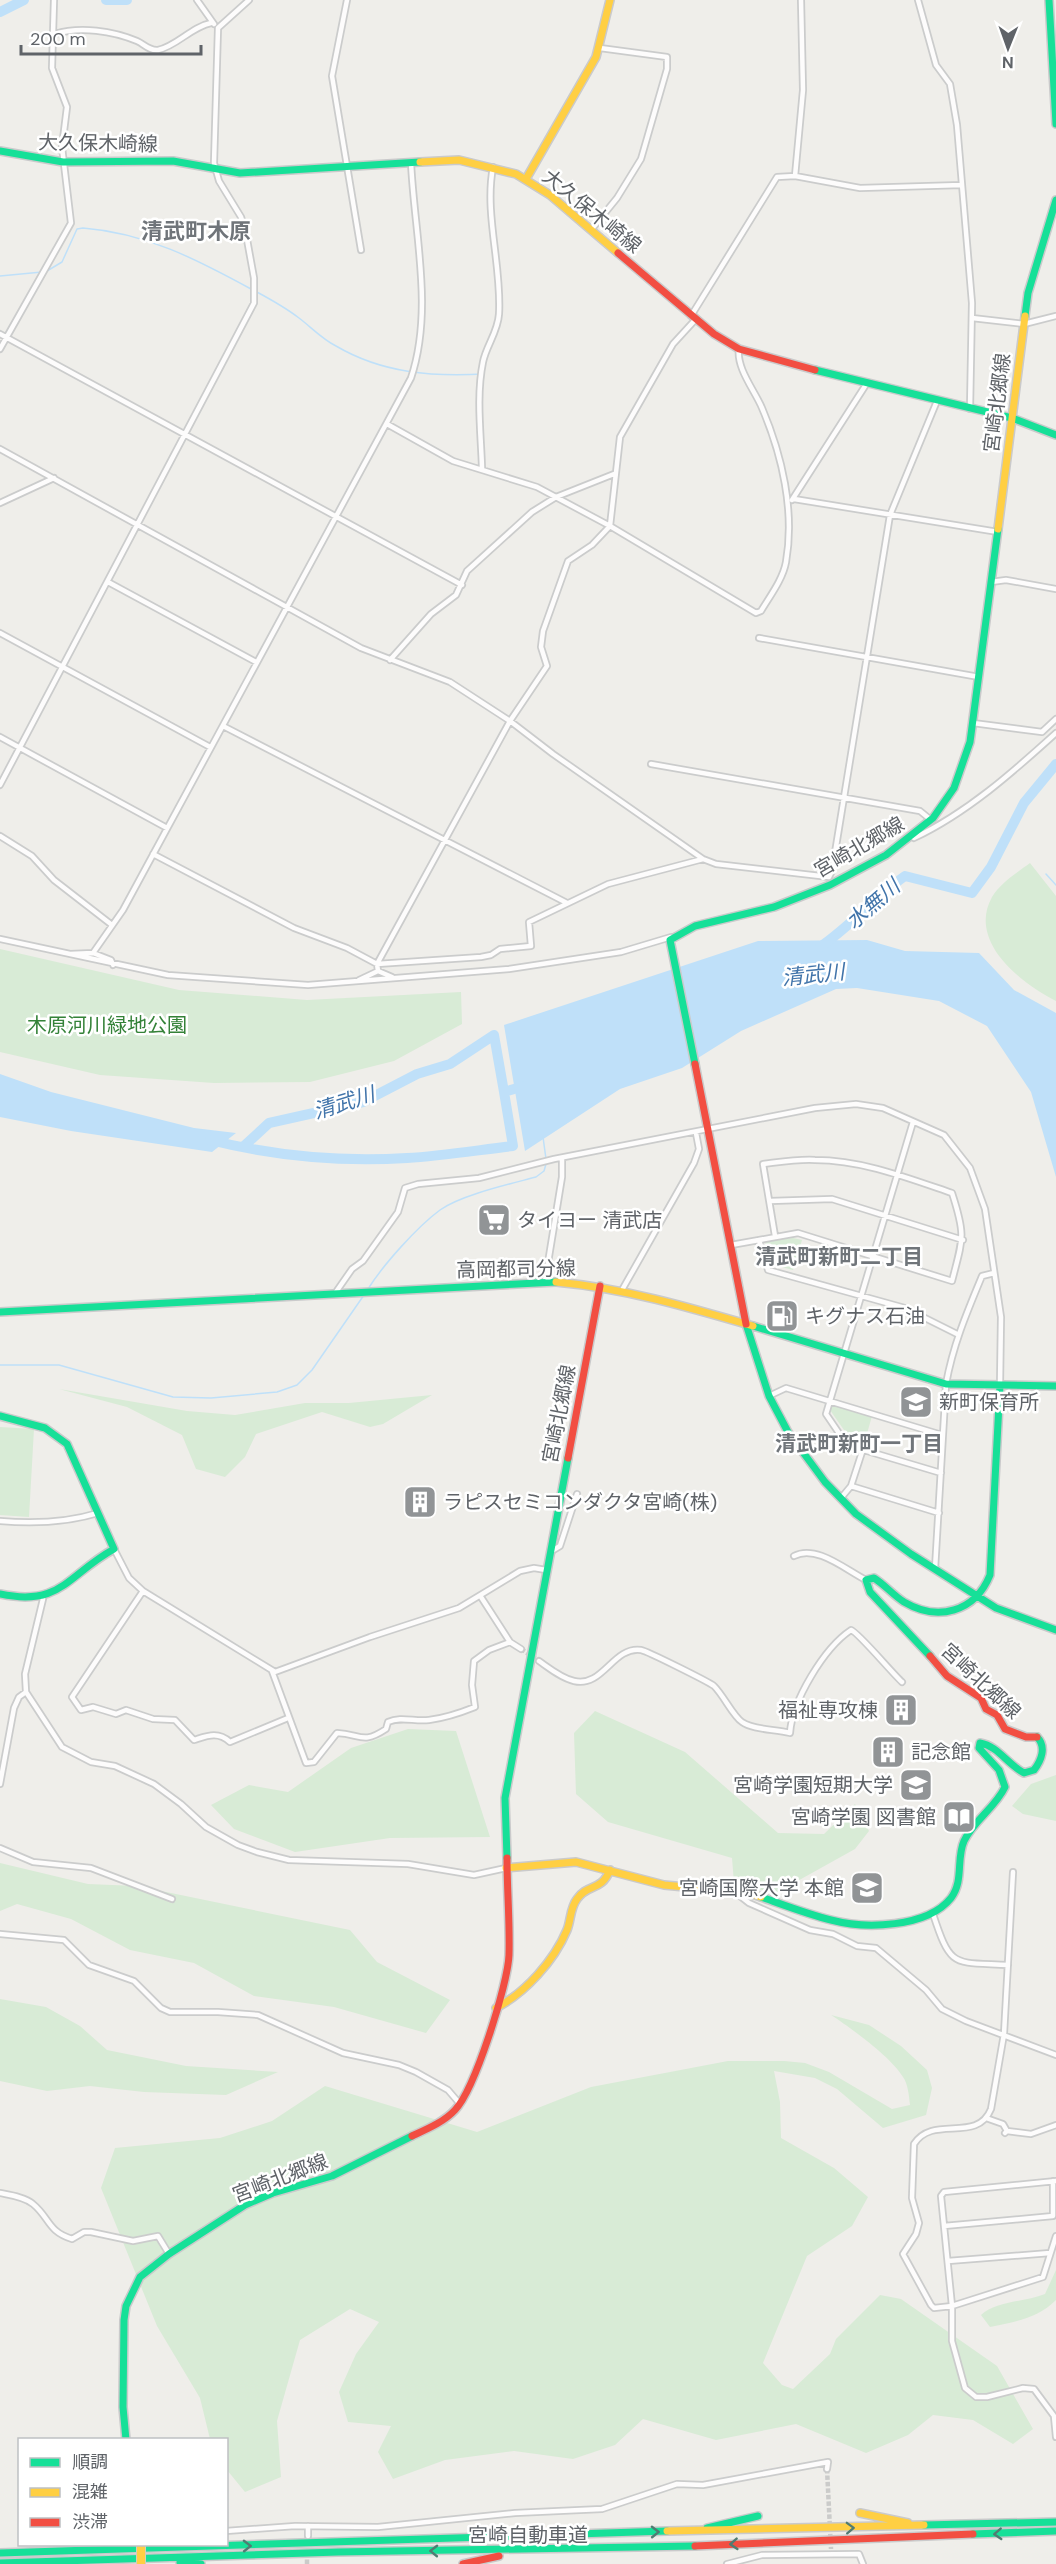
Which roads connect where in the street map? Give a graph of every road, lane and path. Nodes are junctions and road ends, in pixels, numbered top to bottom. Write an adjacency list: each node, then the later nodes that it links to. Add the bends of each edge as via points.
1 (54, 0): 11 (street)
2 (197, 0): 9 (street)
3 (249, 0): 10 (street)
4 (347, 0): 17 (street, via 332,76)
5 (610, 0): 12 (main road)
6 (801, 0): 20 (street, via 803,90)
7 (918, 0): 22 (street, via 936,65 950,84)
8 (1049, 0): 13 (main road)
9 (212, 23): 10 (street); 11 (street, via 200,25 158,50 99,31)
10 (218, 28): 19 (street)
11 (55, 34): 15 (street, via 52,68 67,107)
12 (600, 48): 21 (main road); 24 (street, via 667,57 667,69 641,159)
13 (1056, 124)
14 (0, 151): 15 (main road, 大久保木崎線)
15 (63, 162): 19 (main road, 大久保木崎線, via 155,160); 31 (street, via 70,223)
16 (411, 162): 17 (main road, 大久保木崎線); 18 (main road, 大久保木崎線, via 459,160); 38 (street, via 420,277 418,341 411,378)
17 (348, 166): 19 (main road, 大久保木崎線, via 256,173); 25 (street)
18 (493, 167): 21 (main road, 大久保木崎線); 42 (street, via 490,193 499,316 480,378)
19 (216, 170): 39 (street, via 246,234 254,303)
20 (795, 176): 22 (street, via 860,188); 27 (street, via 777,177)
21 (526, 179): 24 (main road, 大久保木崎線)
22 (962, 185): 28 (street)
23 (1056, 200): 29 (main road, 宮崎北郷線, via 1028,293)
24 (591, 230): 27 (main road, 大久保木崎線)
25 (361, 250)
26 (1056, 316): 29 (street)
27 (693, 318): 33 (main road, 大久保木崎線); 43 (street, via 673,344 620,437)
28 (972, 318): 29 (street); 36 (street)
29 (1024, 324): 37 (main road, 宮崎北郷線)
30 (0, 334): 31 (street)
31 (6, 338): 32 (street); 39 (street)
32 (0, 349)
33 (739, 349): 34 (main road, 大久保木崎線); 48 (street, via 740,364 776,446)
34 (867, 383): 35 (main road, 大久保木崎線); 46 (street)
35 (937, 401): 36 (main road, 大久保木崎線); 50 (street)
36 (970, 409): 37 (main road, 大久保木崎線)
37 (1012, 418): 40 (main road, 大久保木崎線); 53 (main road, 宮崎北郷線)
38 (387, 424): 42 (street, via 453,461); 49 (street)
39 (185, 435): 49 (street); 51 (street)
40 (1056, 435)
41 (0, 449): 44 (street)
42 (482, 468): 45 (street)
43 (614, 474): 45 (street); 52 (street)
44 (54, 478): 47 (street); 51 (street)
45 (556, 497): 52 (street); 56 (street, via 532,513 467,571)
46 (794, 499): 48 (street); 50 (street)
47 (0, 503)
48 (788, 503): 52 (street, via 786,563 778,583 756,614)
49 (336, 515): 56 (street); 58 (street)
50 (890, 515): 53 (street); 61 (street)
51 (138, 524): 54 (street); 58 (street)
52 (610, 526): 67 (street, via 592,546 568,561 543,631 541,647 547,666)
53 (998, 532): 55 (main road, 宮崎北郷線)
54 (108, 582): 63 (street); 64 (street)
55 (991, 582): 57 (street, via 1006,580); 65 (main road, 宮崎北郷線)
56 (462, 585): 62 (street)
57 (1056, 589)
58 (286, 606): 62 (street); 63 (street)
59 (0, 633): 64 (street)
60 (759, 638): 61 (street)
61 (867, 657): 65 (street); 76 (street)
62 (390, 660): 67 (street, via 450,682)
63 (256, 662): 69 (street)
64 (63, 666): 72 (street); 73 (street)
65 (979, 677): 68 (main road, 宮崎北郷線)
66 (1056, 719): 68 (street, via 1042,732)
67 (510, 721): 80 (street); 83 (street)
68 (973, 723): 77 (main road, 宮崎北郷線, via 961,774)
69 (223, 726): 72 (street); 80 (street)
70 (1056, 733): 81 (street, via 986,792 942,824)
71 (0, 737): 73 (street)
72 (210, 747): 78 (street)
73 (19, 748): 75 (street); 78 (street)
74 (651, 764): 76 (street)
75 (0, 785)
76 (844, 800): 77 (street, via 920,811); 84 (street)
77 (931, 820): 81 (main road, 宮崎北郷線)
78 (167, 828): 82 (street)
79 (0, 836): 86 (street, via 32,856 54,880)
80 (445, 840): 85 (street); 91 (street)
81 (908, 841): 84 (main road, 宮崎北郷線)
82 (153, 854): 86 (street); 91 (street, via 294,928)
83 (703, 859): 84 (street); 85 (street, via 622,879)
84 (831, 881): 88 (main road, 宮崎北郷線, via 799,899 688,929)
85 (567, 903): 91 (street, via 529,922 531,945 500,950 491,956)
86 (112, 925): 89 (street)
87 (0, 939): 90 (street)
88 (672, 939): 94 (street, via 621,952 530,966); 97 (main road)
89 (93, 953): 90 (street); 92 (street, via 111,960)
90 (68, 954): 92 (street)
91 (377, 964): 93 (street)
92 (113, 965): 95 (street, via 168,975 259,983 308,985)
93 (378, 971): 94 (street); 95 (street)
94 (395, 978): 95 (street)
95 (356, 981)
96 (913, 1122): 97 (street, via 883,1108 856,1104); 100 (street); 108 (street, via 944,1135 970,1168 985,1209)
97 (707, 1129): 98 (street); 106 (main road)
98 (696, 1133): 99 (street); 111 (street, via 699,1149 694,1163)
99 (562, 1158): 109 (street); 112 (street, via 479,1178 405,1188 398,1212)
100 (897, 1174): 101 (street, via 835,1161 763,1164); 102 (street); 105 (street, via 952,1193 963,1226)
101 (770, 1201): 102 (street, via 832,1199); 103 (street)
102 (885, 1215): 105 (street); 107 (street)
103 (775, 1236): 104 (street); 107 (street, via 798,1233)
104 (759, 1240): 106 (street); 113 (street, via 768,1270)
105 (963, 1240): 107 (street, via 952,1281)
106 (731, 1245): 115 (main road)
107 (873, 1255): 113 (street)
108 (994, 1273): 116 (street, via 982,1276); 119 (street, via 1001,1317)
109 (545, 1281): 110 (main road, 高岡都司分線); 112 (main road, 高岡都司分線)
110 (600, 1286): 111 (main road, 高岡都司分線); 134 (main road, 宮崎北郷線)
111 (622, 1290): 115 (main road, 高岡都司分線)
112 (334, 1294): 114 (main road, 高岡都司分線)
113 (860, 1298): 116 (street, via 905,1308); 117 (street)
114 (0, 1312)
115 (746, 1324): 117 (main road, 高岡都司分線); 121 (main road)
116 (957, 1334): 118 (street)
117 (844, 1353): 118 (main road, 高岡都司分線); 122 (street)
118 (945, 1384): 119 (main road, 高岡都司分線); 124 (street)
119 (1000, 1385): 120 (main road, 高岡都司分線); 142 (main road, via 990,1575)
120 (1056, 1386)
121 (769, 1396): 122 (street, via 786,1388); 129 (main road, via 800,1449)
122 (830, 1401): 124 (street); 125 (street, via 826,1414 847,1445)
123 (0, 1416): 130 (main road, via 45,1428 59,1436 71,1452)
124 (942, 1435): 126 (street)
125 (862, 1452): 126 (street); 127 (street)
126 (941, 1473): 131 (street)
127 (851, 1486): 129 (street); 131 (street)
128 (577, 1494): 134 (street, via 560,1546)
129 (841, 1498): 136 (main road, via 873,1527)
130 (99, 1513): 132 (street, via 72,1521); 133 (main road)
131 (939, 1513): 136 (street)
132 (0, 1521)
133 (114, 1549): 139 (street, via 129,1578); 143 (main road)
134 (549, 1552): 137 (main road, 宮崎北郷線)
135 (794, 1556): 138 (street, via 805,1552 819,1555)
136 (935, 1569): 142 (main road)
137 (546, 1570): 141 (street, via 520,1571); 156 (main road, 宮崎北郷線, via 505,1798)
138 (866, 1580): 142 (main road, 宮崎北郷線, via 874,1578 904,1602 928,1610 957,1611 969,1607); 152 (main road, 宮崎北郷線, via 870,1592 899,1619 946,1676 981,1698 1005,1729 1026,1737 1040,1733)
139 (143, 1591): 148 (street); 151 (street, via 72,1697 81,1710 93,1707 116,1714 126,1710 153,1719 168,1718 194,1740 208,1734 230,1742)
140 (0, 1594): 143 (main road)
141 (481, 1597): 145 (street); 148 (street, via 459,1608)
142 (979, 1597): 144 (main road, via 1008,1614)
143 (43, 1599): 150 (street, via 25,1674)
144 (1056, 1630)
145 (510, 1642): 146 (street); 151 (street, via 474,1661 475,1707 442,1719 397,1717 372,1738 360,1740 337,1734 314,1762 306,1763)
146 (521, 1649)
147 (538, 1661): 149 (street, via 573,1681 590,1681 623,1654 642,1650 713,1685 740,1721 754,1728 790,1733 791,1718 827,1651 851,1630)
148 (272, 1671): 151 (street)
149 (902, 1682)
150 (26, 1692): 154 (street, via 19,1696 14,1708); 156 (street, via 62,1747 91,1762 115,1766 154,1784 206,1827 248,1848 289,1860 408,1864 474,1875)
151 (288, 1718)
152 (1048, 1736)
153 (1047, 1768): 161 (main road, 宮崎北郷線, via 1037,1773 1023,1772 1002,1758 993,1745 980,1743 984,1755 1000,1770 1005,1787 963,1843 957,1884 951,1898)
154 (0, 1784)
155 (0, 1848): 160 (street, via 33,1862 91,1868)
156 (506, 1868): 157 (main road, 宮崎北郷線, via 559,1862); 164 (main road, 宮崎北郷線, via 510,1942)
157 (610, 1870): 159 (main road, 宮崎北郷線, via 672,1886); 164 (main road, via 605,1882 580,1894 574,1902 569,1925 555,1953 508,2002)
158 (1013, 1872): 163 (street)
159 (739, 1891): 161 (main road, 宮崎北郷線, via 833,1921 896,1925); 165 (street, via 749,1903 810,1930 833,1934 857,1946 876,1948 926,1990 942,2009)
160 (172, 1899)
161 (933, 1914): 163 (street, via 952,1958 964,1963)
162 (0, 1934): 167 (street, via 64,1940 89,1965 134,1981 170,2012 258,2015 343,2053 416,2072 448,2090)
163 (1008, 1965): 165 (street)
164 (496, 2008): 167 (main road, 宮崎北郷線, via 471,2086)
165 (1004, 2034): 166 (street); 168 (street, via 991,2109)
166 (1056, 2055)
167 (460, 2104): 175 (main road, 宮崎北郷線, via 433,2126 351,2168 245,2205)
168 (986, 2118): 169 (street, via 998,2120 1006,2132 1031,2134); 177 (street, via 971,2128 934,2129 912,2148 912,2198 919,2223 903,2254 931,2305)
169 (1056, 2125)
170 (1055, 2181): 172 (street, via 1053,2216); 172 (street, via 945,2192 941,2196)
171 (0, 2193): 175 (street, via 32,2203 52,2230 62,2236 72,2239 91,2232 132,2241 158,2236)
172 (944, 2226): 176 (street)
173 (1056, 2236): 174 (street)
174 (1050, 2253): 176 (street); 177 (street, via 1043,2277)
175 (169, 2254): 179 (main road, 宮崎北郷線, via 140,2277 126,2306)
176 (948, 2261): 177 (street)
177 (952, 2306): 178 (street, via 952,2341 965,2388 976,2397 1034,2389 1054,2416)
178 (1056, 2437)
179 (126, 2438)
180 (827, 2469): 184 (street, via 828,2462 703,2485 677,2484 602,2510 515,2513 378,2528)
181 (860, 2513): 185 (main road)
182 (758, 2516): 188 (main road)
183 (1056, 2522): 185 (main road, 宮崎自動車道)
184 (308, 2526): 186 (street); 189 (street)
185 (925, 2526): 188 (main road, 宮崎自動車道, one-way to 185)
186 (228, 2531)
187 (1056, 2531): 192 (main road, 宮崎自動車道, one-way to 192)
188 (687, 2532): 191 (main road, 宮崎自動車道, one-way to 188)
189 (308, 2536)
190 (141, 2546): 195 (main road, bridge)
191 (0, 2553)
192 (513, 2553): 193 (main road, 宮崎自動車道, one-way to 193, via 418,2551); 197 (main road)
193 (86, 2559): 194 (main road, 宮崎自動車道); 196 (main road, via 106,2563)
194 (0, 2563)
195 (141, 2564)
196 (201, 2564)
197 (463, 2564)
198 (727, 2564): 199 (street, via 762,2555 831,2552 859,2554)
199 (863, 2564)

